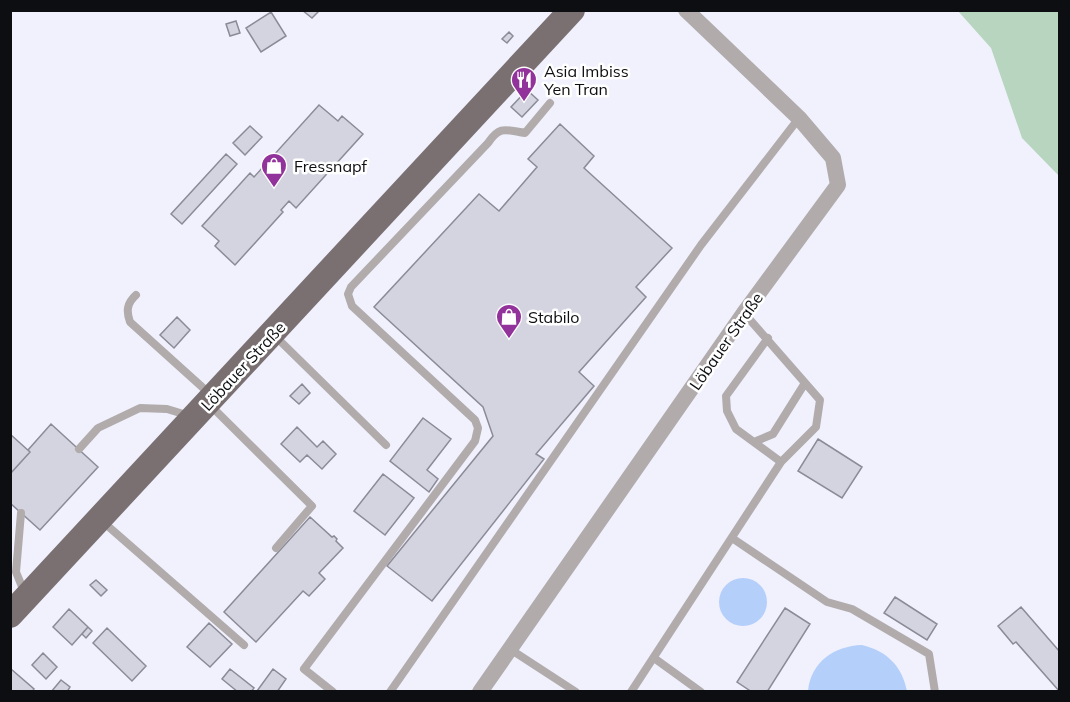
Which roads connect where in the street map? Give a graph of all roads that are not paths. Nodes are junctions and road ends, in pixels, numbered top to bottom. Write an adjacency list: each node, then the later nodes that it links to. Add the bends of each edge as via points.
1 (572, 10): 7 (main road, Löbauer Straße)
2 (686, 10): 4 (street, Löbauer Straße)
3 (550, 103): 24 (lane, via 525,133 508,129 495,132 348,294 352,306 475,420 478,428 475,441 304,669)
4 (799, 118): 6 (street, Löbauer Straße, via 833,158 838,185); 25 (lane, via 701,245)
5 (136, 295): 10 (lane, via 129,301 130,322)
6 (744, 313): 8 (lane); 22 (street, Löbauer Straße)
7 (272, 334): 10 (main road, Löbauer Straße); 12 (lane)
8 (768, 338): 9 (lane); 11 (lane, via 726,396 727,411 736,429)
9 (805, 383): 11 (lane, via 773,434); 14 (lane, via 820,400 816,427)
10 (205, 406): 13 (lane, via 188,415 140,408 98,428); 16 (main road, Löbauer Straße); 18 (lane, via 312,506)
11 (754, 442): 14 (lane)
12 (386, 445)
13 (79, 449)
14 (781, 462): 17 (lane)
15 (21, 513): 19 (lane, via 16,572)
16 (100, 519): 19 (main road, Löbauer Straße); 21 (lane)
17 (732, 538): 23 (lane); 30 (lane, via 827,602 852,609 929,654)
18 (276, 548)
19 (28, 597): 20 (main road, Löbauer Straße)
20 (10, 615)
21 (244, 645)
22 (510, 649): 26 (street, Löbauer Straße); 27 (lane)
23 (654, 658): 28 (lane); 29 (lane)
24 (333, 692)
25 (390, 692)
26 (480, 692)
27 (576, 692)
28 (631, 692)
29 (701, 692)
30 (935, 692)

